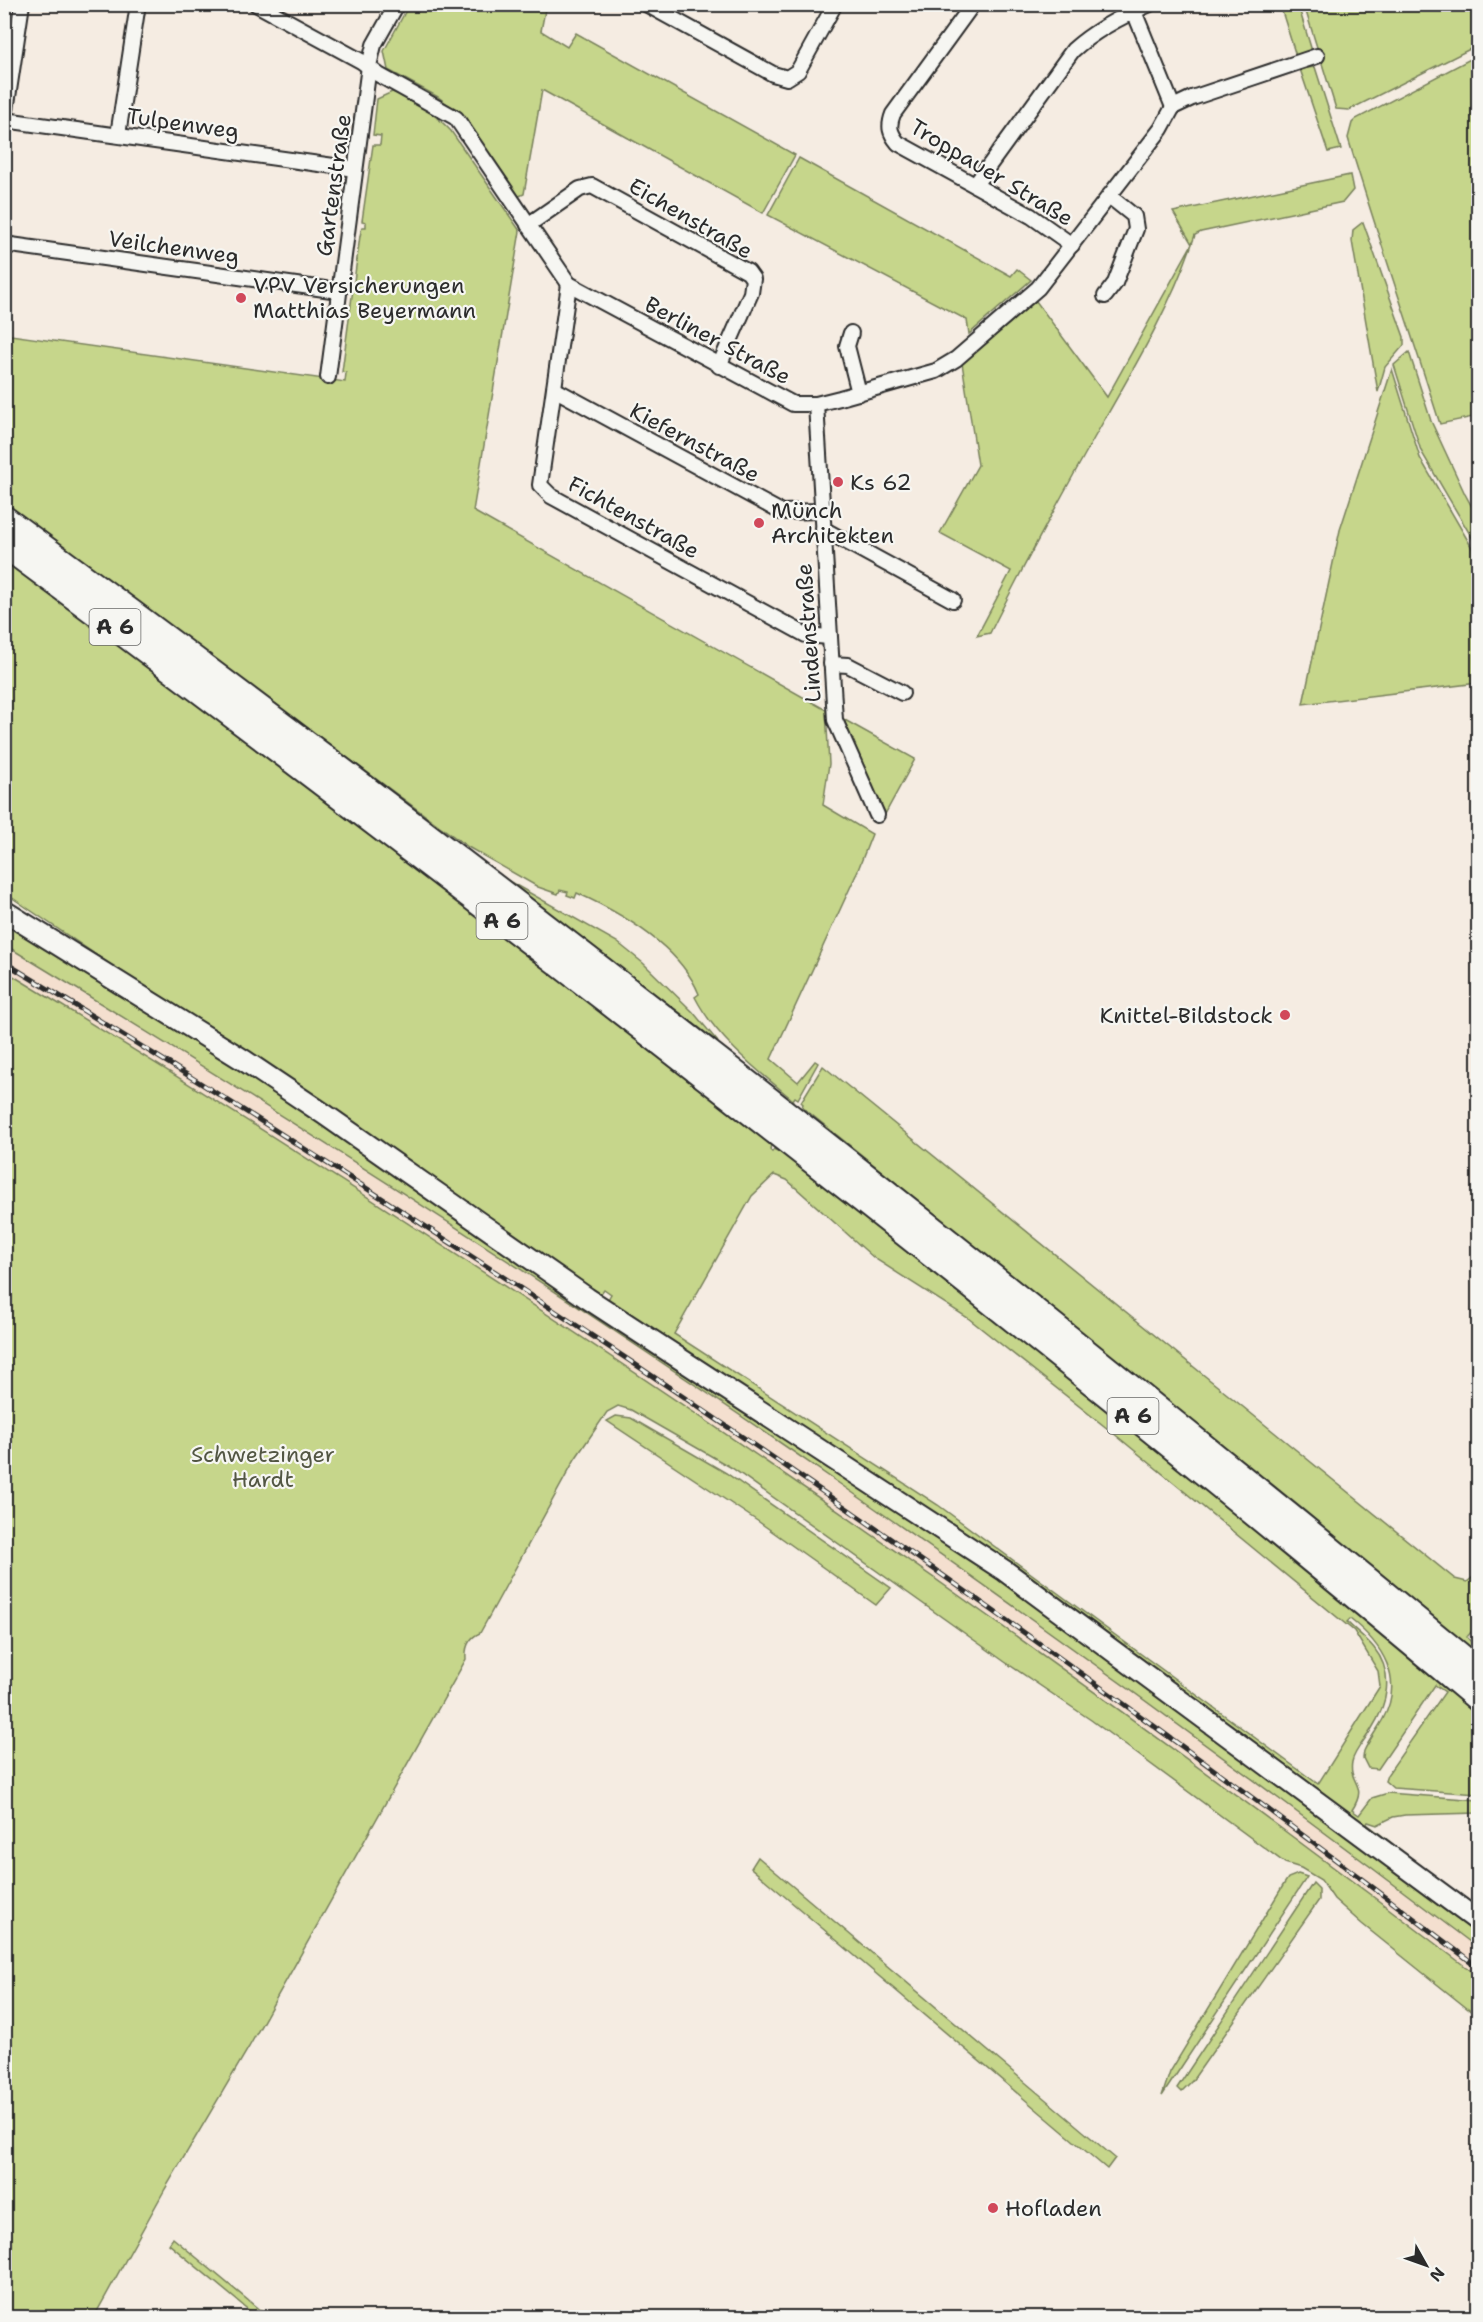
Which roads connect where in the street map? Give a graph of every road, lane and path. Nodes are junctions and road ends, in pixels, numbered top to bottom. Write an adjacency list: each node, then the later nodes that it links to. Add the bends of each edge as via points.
1 (21, 4): 13 (street)
2 (138, 4): 15 (street)
3 (256, 4): 11 (street, Berliner Straße)
4 (397, 4): 11 (street, Gartenstraße, via 374,45)
5 (646, 4): 6 (street, via 787,78 798,71)
6 (835, 4)
7 (973, 4): 17 (street, Troppauer Straße, via 892,114 889,124 898,143)
8 (1150, 4): 9 (street)
9 (1132, 8): 12 (street); 17 (street, via 1073,50)
10 (1317, 56): 12 (street)
11 (369, 66): 16 (street, Gartenstraße); 19 (street, Berliner Straße, via 456,118)
12 (1173, 107): 18 (street, Berliner Straße, via 1161,129)
13 (5, 120): 14 (street); 15 (street, Tulpenweg)
14 (4, 124)
15 (118, 135): 16 (street, Tulpenweg)
16 (355, 169): 23 (street, Gartenstraße)
17 (975, 185): 21 (street, Troppauer Straße, via 1031,216)
18 (1109, 196): 21 (street, Berliner Straße); 24 (street, via 1134,216 1136,229 1115,283)
19 (528, 225): 22 (street, Berliner Straße); 26 (street, Eichenstraße, via 580,189 592,186 748,272 753,279 751,293)
20 (4, 244): 23 (street, Veilchenweg)
21 (1072, 245): 29 (street, Berliner Straße, via 1038,288 956,359 936,371)
22 (569, 284): 26 (street, Berliner Straße); 28 (street, Fichtenstraße)
23 (339, 291): 27 (street, Gartenstraße)
24 (1105, 296)
25 (851, 333): 29 (street, via 847,346)
26 (719, 366): 30 (street, Berliner Straße, via 793,404)
27 (328, 377)
28 (554, 389): 31 (street, Kiefernstraße, via 781,512); 36 (street, Fichtenstraße, via 540,485 551,496 806,635)
29 (859, 393): 30 (street, Berliner Straße)
30 (816, 404): 31 (street, Lindenstraße)
31 (821, 511): 33 (street, Lindenstraße)
32 (4, 518): 41 (highway, A 6, via 441,845)
33 (823, 529): 35 (street); 36 (street, Lindenstraße)
34 (4, 545): 41 (highway, A 6)
35 (953, 600)
36 (829, 637): 37 (street, Lindenstraße)
37 (831, 664): 38 (street, via 848,665); 39 (street, Lindenstraße, via 835,720)
38 (902, 693)
39 (877, 815)
40 (5, 910): 44 (main road, via 294,1094 587,1298 966,1545 1065,1614)
41 (785, 1125): 42 (highway, A 6, via 1128,1383); 43 (highway, A 6)
42 (1479, 1670)
43 (1479, 1699)
44 (1479, 1922)

